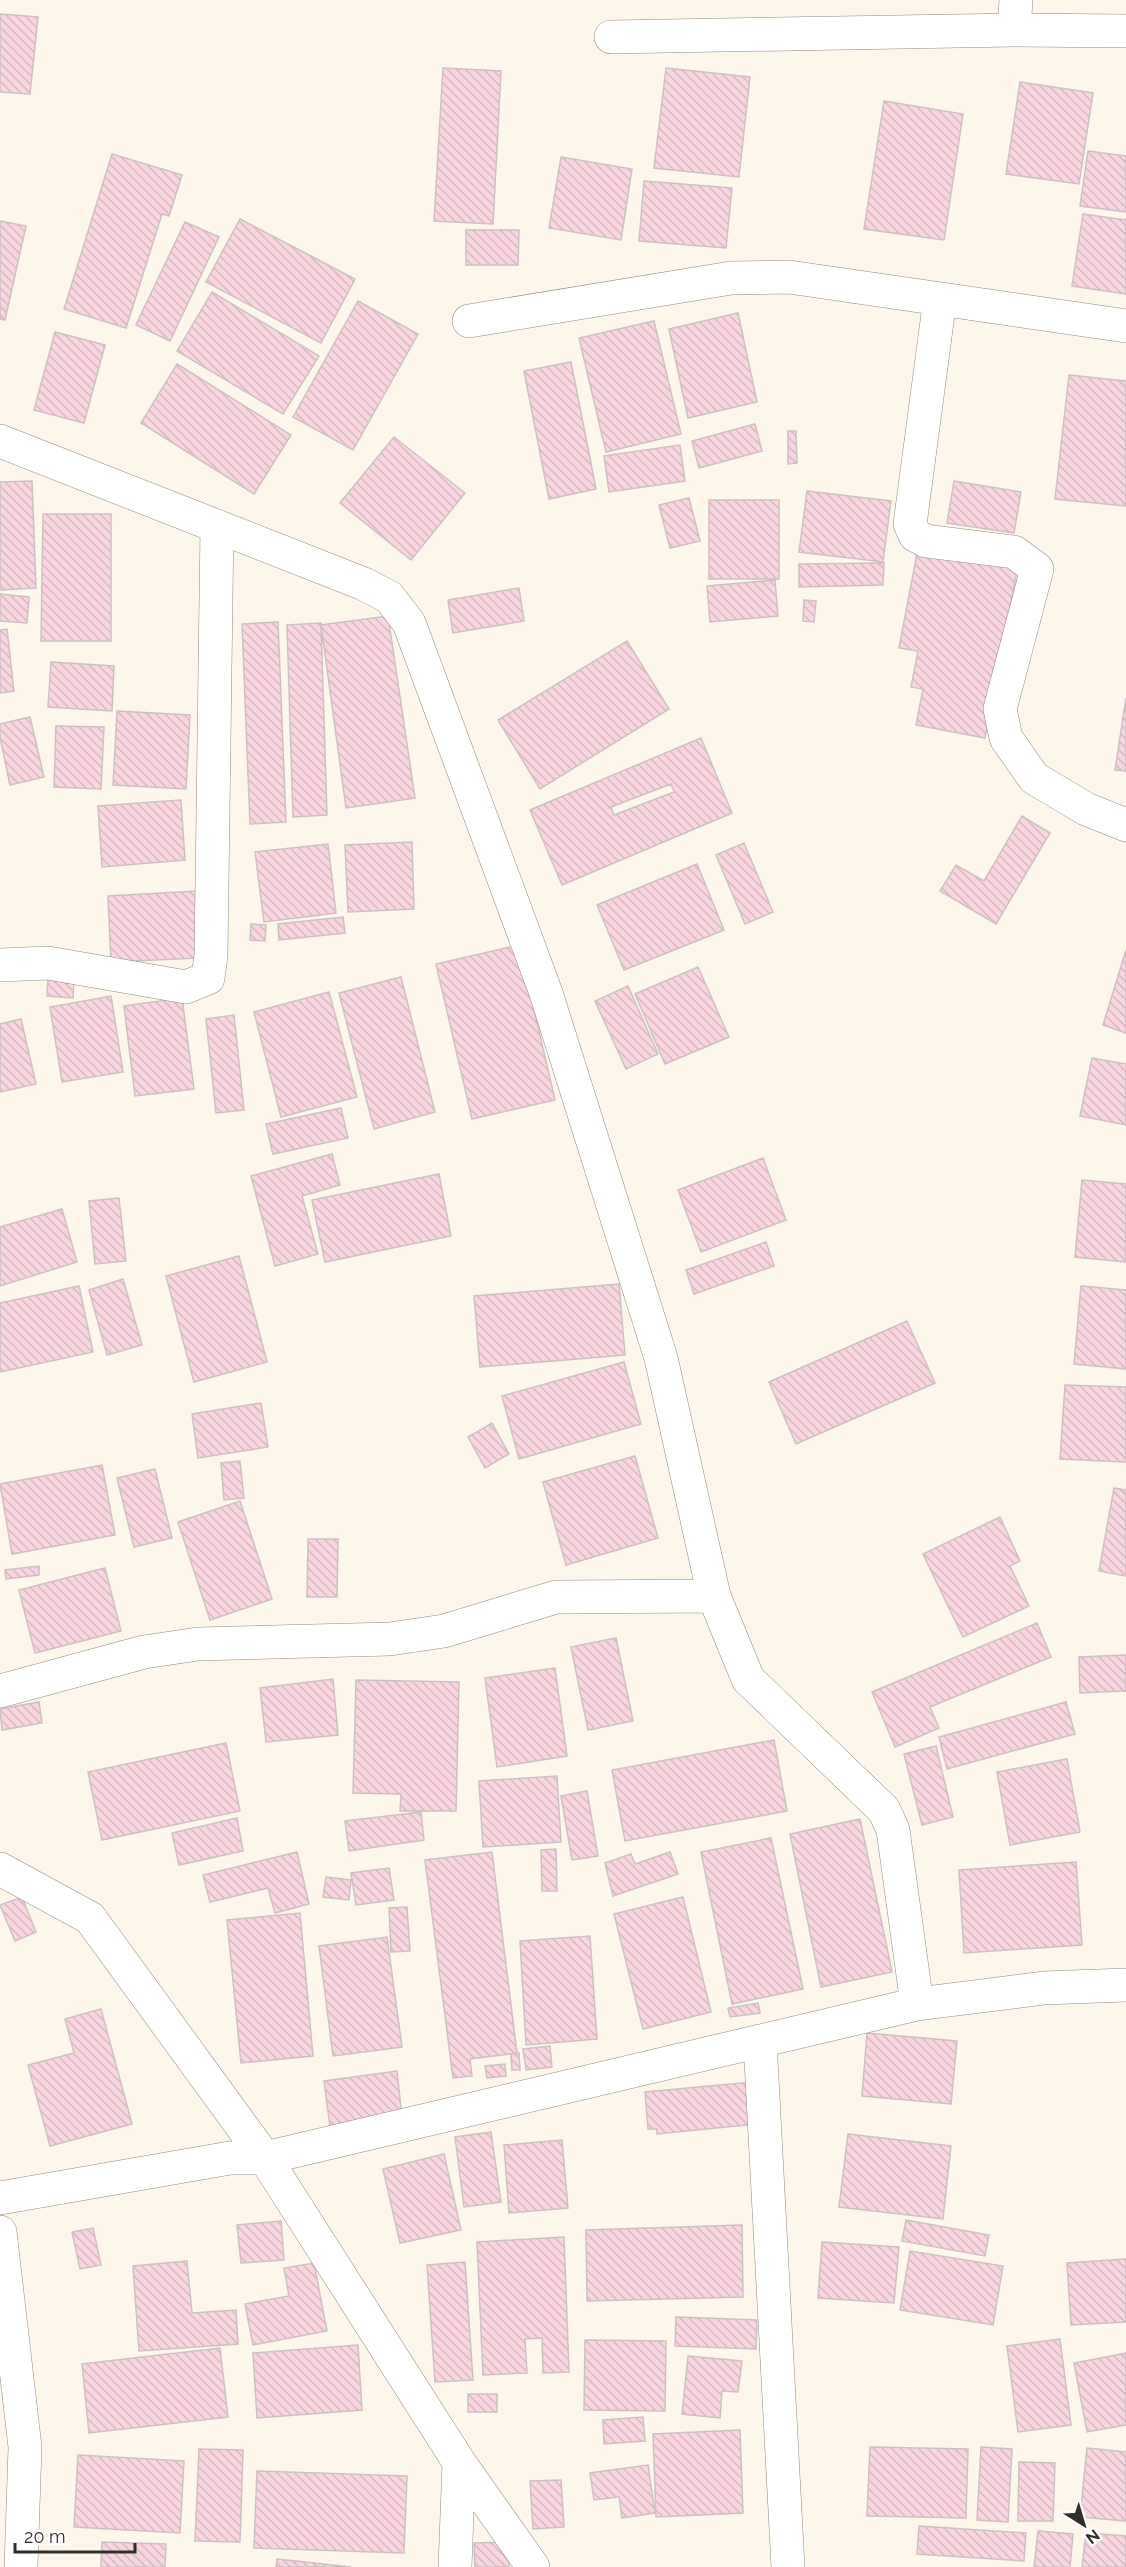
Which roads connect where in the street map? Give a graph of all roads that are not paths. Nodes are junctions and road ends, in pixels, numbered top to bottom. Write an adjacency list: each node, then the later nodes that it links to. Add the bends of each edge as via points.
1 (1015, 15): 2 (street); 3 (street)
2 (1126, 31)
3 (611, 36)
4 (940, 299): 5 (street, via 789,277 731,278); 6 (street); 9 (street, via 910,524 915,535 926,541 1014,552 1037,569 1000,709 1006,738 1034,778 1086,808)
5 (469, 321)
6 (1126, 326)
7 (0, 441): 8 (street)
8 (216, 526): 10 (street, via 208,978 186,987 48,963); 11 (street, via 389,597 409,623 546,993 661,1358)
9 (1126, 825)
10 (0, 965)
11 (714, 1596): 12 (street, via 556,1597 444,1631 390,1639 198,1644 144,1652); 15 (street, via 748,1679 884,1810 893,1830)
12 (0, 1691)
13 (0, 1869): 17 (street, via 90,1918)
14 (1126, 1986): 15 (street, via 1044,1988)
15 (917, 2004): 16 (street)
16 (760, 2042): 17 (street); 24 (street)
17 (265, 2158): 18 (street, via 230,2158); 20 (street)
18 (0, 2198)
19 (0, 2232): 21 (street, via 25,2447)
20 (459, 2462): 22 (street); 23 (street)
21 (21, 2567)
22 (455, 2567)
23 (533, 2567)
24 (788, 2567)

